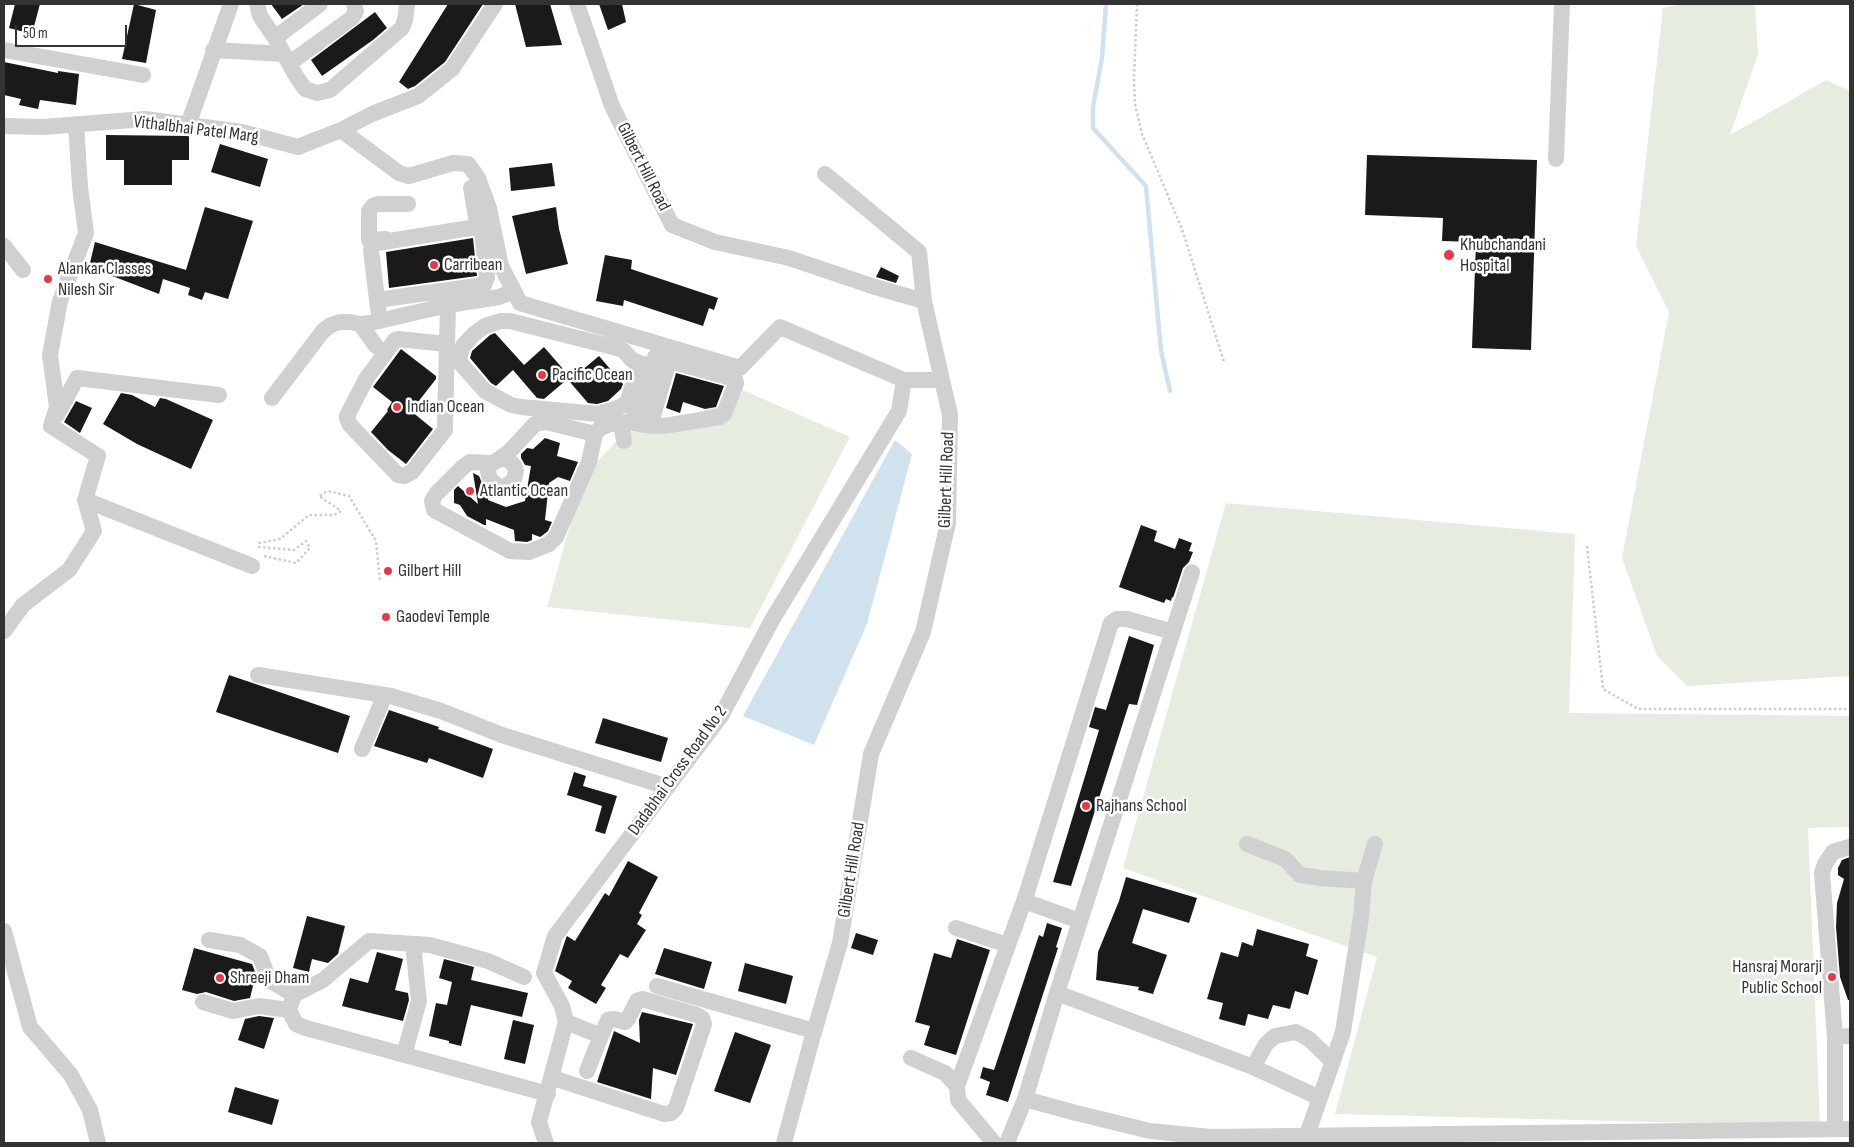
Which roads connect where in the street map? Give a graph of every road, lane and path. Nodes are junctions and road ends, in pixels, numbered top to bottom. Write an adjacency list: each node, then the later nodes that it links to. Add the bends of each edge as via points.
1 (231, 4): 12 (street)
2 (257, 4): 10 (street, via 260,16)
3 (320, 4): 10 (street)
4 (354, 4): 13 (street, via 356,11 352,18)
5 (407, 4): 13 (street, via 402,28 330,90 317,93 306,89)
6 (495, 4): 18 (street, via 452,69 418,96)
7 (577, 4): 28 (street, Gilbert Hill Road, via 612,106 672,225 715,242 789,258)
8 (1137, 4): 34 (path, via 1134,79 1142,134 1182,229)
9 (1562, 4): 19 (street)
10 (275, 38): 13 (street)
11 (4, 50): 14 (street)
12 (213, 50): 13 (street); 16 (street)
13 (287, 59)
14 (143, 75)
15 (76, 124): 16 (street, Vithalbhai Patel Marg, via 145,119); 17 (street, Vithalbhai Patel Marg); 43 (street, via 86,233 60,301 50,355 57,407)
16 (188, 125): 18 (street, Vithalbhai Patel Marg, via 242,132 298,147)
17 (4, 126)
18 (341, 130): 23 (street, via 399,173 409,176 453,163 468,164 478,178)
19 (1556, 159)
20 (825, 174): 28 (street, via 919,252)
21 (471, 188): 23 (street)
22 (408, 204): 23 (street, via 383,204 371,208 369,240)
23 (484, 222): 26 (street, via 500,266)
24 (4, 246): 25 (street)
25 (23, 270)
26 (514, 291): 29 (street, via 499,297); 35 (street, via 520,303)
27 (377, 300): 27 (street, via 373,245 476,227 482,232 487,277 484,285); 30 (street)
28 (924, 301): 37 (street, Gilbert Hill Road)
29 (448, 305): 30 (street); 32 (street)
30 (380, 320): 31 (street)
31 (360, 324): 33 (street); 40 (street, via 340,322 323,330)
32 (447, 344): 32 (street, via 444,430 412,472 398,475 346,418 372,369 395,340)
33 (376, 346)
34 (1224, 362)
35 (656, 364): 36 (street, via 740,368 780,327); 39 (street); 41 (street); 41 (street, via 632,360 617,348 510,321 485,326 474,334 461,352 462,366 485,391 511,405 598,414); 44 (street); 44 (street, via 735,379 736,383 724,415)
36 (904, 380): 37 (street); 58 (street, Dadabhai Cross Road No 2, via 899,411 772,620 721,716)
37 (942, 380): 76 (street, Gilbert Hill Road, via 950,415 948,523 923,632 871,754 840,943)
38 (219, 395): 43 (street, via 77,378)
39 (643, 396): 41 (street); 42 (street, via 638,414)
40 (272, 398)
41 (628, 403)
42 (625, 422): 44 (street); 45 (street, via 610,424); 46 (street)
43 (51, 426): 47 (street, via 98,456)
44 (650, 426)
45 (595, 434): 45 (street, via 589,462 556,538 549,544 529,552 510,551 434,510 432,501 436,494 463,467 470,462 496,461 535,424 546,422)
46 (624, 441)
47 (85, 500): 49 (street); 52 (street, via 94,531 69,570 23,605)
48 (1587, 546): 56 (path, via 1602,689 1638,710)
49 (255, 560): 51 (path, via 296,563 310,548 306,541 294,550 259,547 260,543 280,540 309,514 341,511 319,496 328,491 349,496 376,541)
50 (1192, 572): 53 (street)
51 (380, 582)
52 (4, 631)
53 (1173, 632): 63 (street, via 1127,619 1116,619 1111,623); 64 (street)
54 (258, 675): 55 (street)
55 (385, 694): 57 (street); 58 (street)
56 (1850, 709)
57 (362, 749)
58 (668, 787): 75 (street, Dadabhai Cross Road No 2, via 555,936 544,973 562,1006)
59 (1247, 844): 62 (street, via 1285,859 1300,874)
60 (1375, 844): 62 (street)
61 (1849, 847): 77 (street, via 1833,852 1822,873)
62 (1364, 880): 81 (street, via 1362,917 1343,1032)
63 (1023, 905): 64 (street, via 1024,901); 69 (street)
64 (1080, 921): 72 (street)
65 (956, 928): 69 (street)
66 (4, 931): 92 (street, via 30,1027 71,1075 90,1110)
67 (209, 940): 74 (street, via 240,945 260,956 269,980)
68 (414, 944): 70 (street, via 430,945 488,961); 74 (street, via 369,941); 79 (street, via 419,1001)
69 (1008, 945): 85 (street)
70 (524, 977)
71 (657, 986): 76 (street)
72 (1057, 993): 82 (street); 88 (street)
73 (203, 1002): 74 (street, via 233,1011)
74 (291, 1002): 79 (street, via 296,1024)
75 (565, 1025): 78 (street); 84 (street)
76 (814, 1031): 94 (street, Gilbert Hill Road)
77 (1843, 1036): 89 (street)
78 (594, 1038): 83 (street); 84 (street, via 608,1020 625,1022 637,1001 642,999 702,1018 704,1024 676,1108 671,1113 664,1114)
79 (404, 1055): 86 (street)
80 (911, 1058): 85 (street, via 945,1073)
81 (1334, 1062): 82 (street, via 1309,1039 1296,1032 1275,1036); 87 (street)
82 (1252, 1067): 87 (street)
83 (587, 1071)
84 (552, 1078): 86 (street)
85 (957, 1086): 95 (street, via 958,1100)
86 (548, 1094): 93 (street, via 539,1122)
87 (1320, 1098): 90 (street)
88 (1025, 1099): 91 (street); 96 (street)
89 (1843, 1129): 90 (street)
90 (1307, 1135): 91 (street)
91 (1155, 1137)
92 (98, 1143)
93 (546, 1143)
94 (784, 1143)
95 (994, 1143)
96 (1007, 1143)

